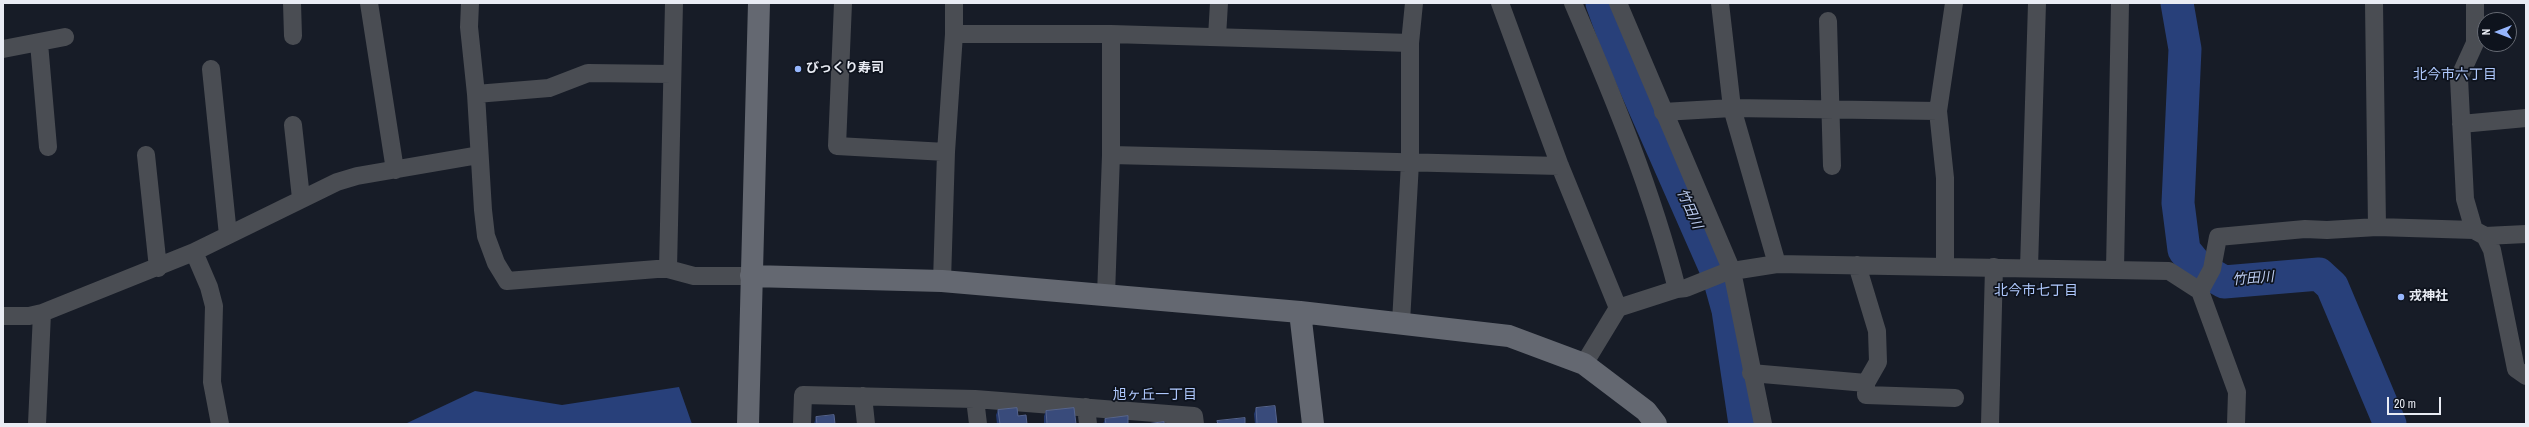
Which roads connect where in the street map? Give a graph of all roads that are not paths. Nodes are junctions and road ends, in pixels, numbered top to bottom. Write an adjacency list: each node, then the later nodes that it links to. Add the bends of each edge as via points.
1 (292, 3): 22 (street)
2 (369, 3): 46 (street)
3 (470, 3): 30 (street, via 469,27)
4 (674, 3): 29 (street)
5 (759, 3): 62 (street)
6 (843, 3): 39 (street, via 837,146)
7 (954, 3): 20 (street)
8 (1219, 3): 24 (street)
9 (1414, 3): 26 (street)
10 (1500, 3): 44 (street)
11 (1573, 3): 64 (street, via 1614,96)
12 (1618, 3): 34 (street)
13 (1720, 3): 31 (street)
14 (1954, 3): 33 (street)
15 (2037, 3): 58 (street)
16 (2120, 3): 60 (street)
17 (2374, 3): 48 (street)
18 (2475, 3): 36 (street, via 2475,43 2459,78)
19 (1828, 21): 32 (street)
20 (954, 34): 21 (street); 39 (street)
21 (1111, 34): 24 (street); 42 (street)
22 (293, 36)
23 (65, 37): 25 (street)
24 (1217, 37): 26 (street)
25 (38, 43): 27 (street); 38 (street)
26 (1410, 43): 43 (street)
27 (3, 49)
28 (211, 69): 51 (street)
29 (672, 74): 30 (street, via 588,73 549,88); 59 (street)
30 (476, 94): 41 (street)
31 (1732, 108): 32 (street); 34 (street); 53 (street)
32 (1830, 108): 33 (street); 45 (street)
33 (1938, 111): 55 (street, via 1945,178)
34 (1663, 112): 61 (street)
35 (2526, 118): 36 (street)
36 (2462, 124): 49 (street, via 2465,198)
37 (293, 126): 47 (street)
38 (48, 147)
39 (946, 152): 63 (street)
40 (146, 155): 57 (street)
41 (479, 155): 46 (street); 59 (street, via 486,236 496,263 507,281)
42 (1111, 155): 43 (street); 66 (street)
43 (1410, 163): 44 (street); 71 (street)
44 (1560, 166): 67 (street)
45 (1832, 166)
46 (394, 170): 47 (street, via 337,182)
47 (301, 198): 51 (street)
48 (2377, 227): 49 (street); 65 (street, via 2305,229 2218,237 2212,269)
49 (2480, 233): 50 (street); 74 (street, via 2492,250 2499,276 2516,369)
50 (2526, 234)
51 (228, 235): 52 (street)
52 (194, 252): 57 (street); 81 (street, via 214,306 212,382)
53 (1777, 264): 54 (street); 61 (street)
54 (1857, 265): 55 (street); 75 (street, via 1877,331 1878,362)
55 (1945, 266): 56 (street)
56 (1994, 267): 58 (street); 90 (street)
57 (158, 268): 68 (street)
58 (2030, 268): 60 (street)
59 (668, 269): 62 (street, via 694,276)
60 (2114, 270): 65 (street, via 2169,271)
61 (1729, 272): 64 (street); 73 (street)
62 (751, 276): 63 (street); 82 (street)
63 (942, 281): 66 (street)
64 (1682, 288): 67 (street)
65 (2200, 291): 91 (street, via 2238,392)
66 (1106, 295): 69 (street)
67 (1618, 308): 72 (street)
68 (42, 312): 70 (street, via 29,316); 80 (street)
69 (1300, 312): 71 (street); 87 (street)
70 (3, 316)
71 (1401, 322): 72 (street, via 1509,336)
72 (1584, 364): 88 (street, via 1646,411)
73 (1751, 373): 75 (street); 89 (street)
74 (2526, 376)
75 (1866, 383): 77 (street, via 1866,395)
76 (863, 396): 78 (street); 83 (street, via 803,395); 84 (street)
77 (1955, 398)
78 (975, 399): 79 (street); 85 (street)
79 (1087, 415): 86 (street, via 1194,416)
80 (37, 424)
81 (220, 424)
82 (748, 424)
83 (802, 424)
84 (866, 424)
85 (978, 424)
86 (1195, 424)
87 (1313, 424)
88 (1656, 424)
89 (1763, 424)
90 (1990, 424)
91 (2236, 424)

